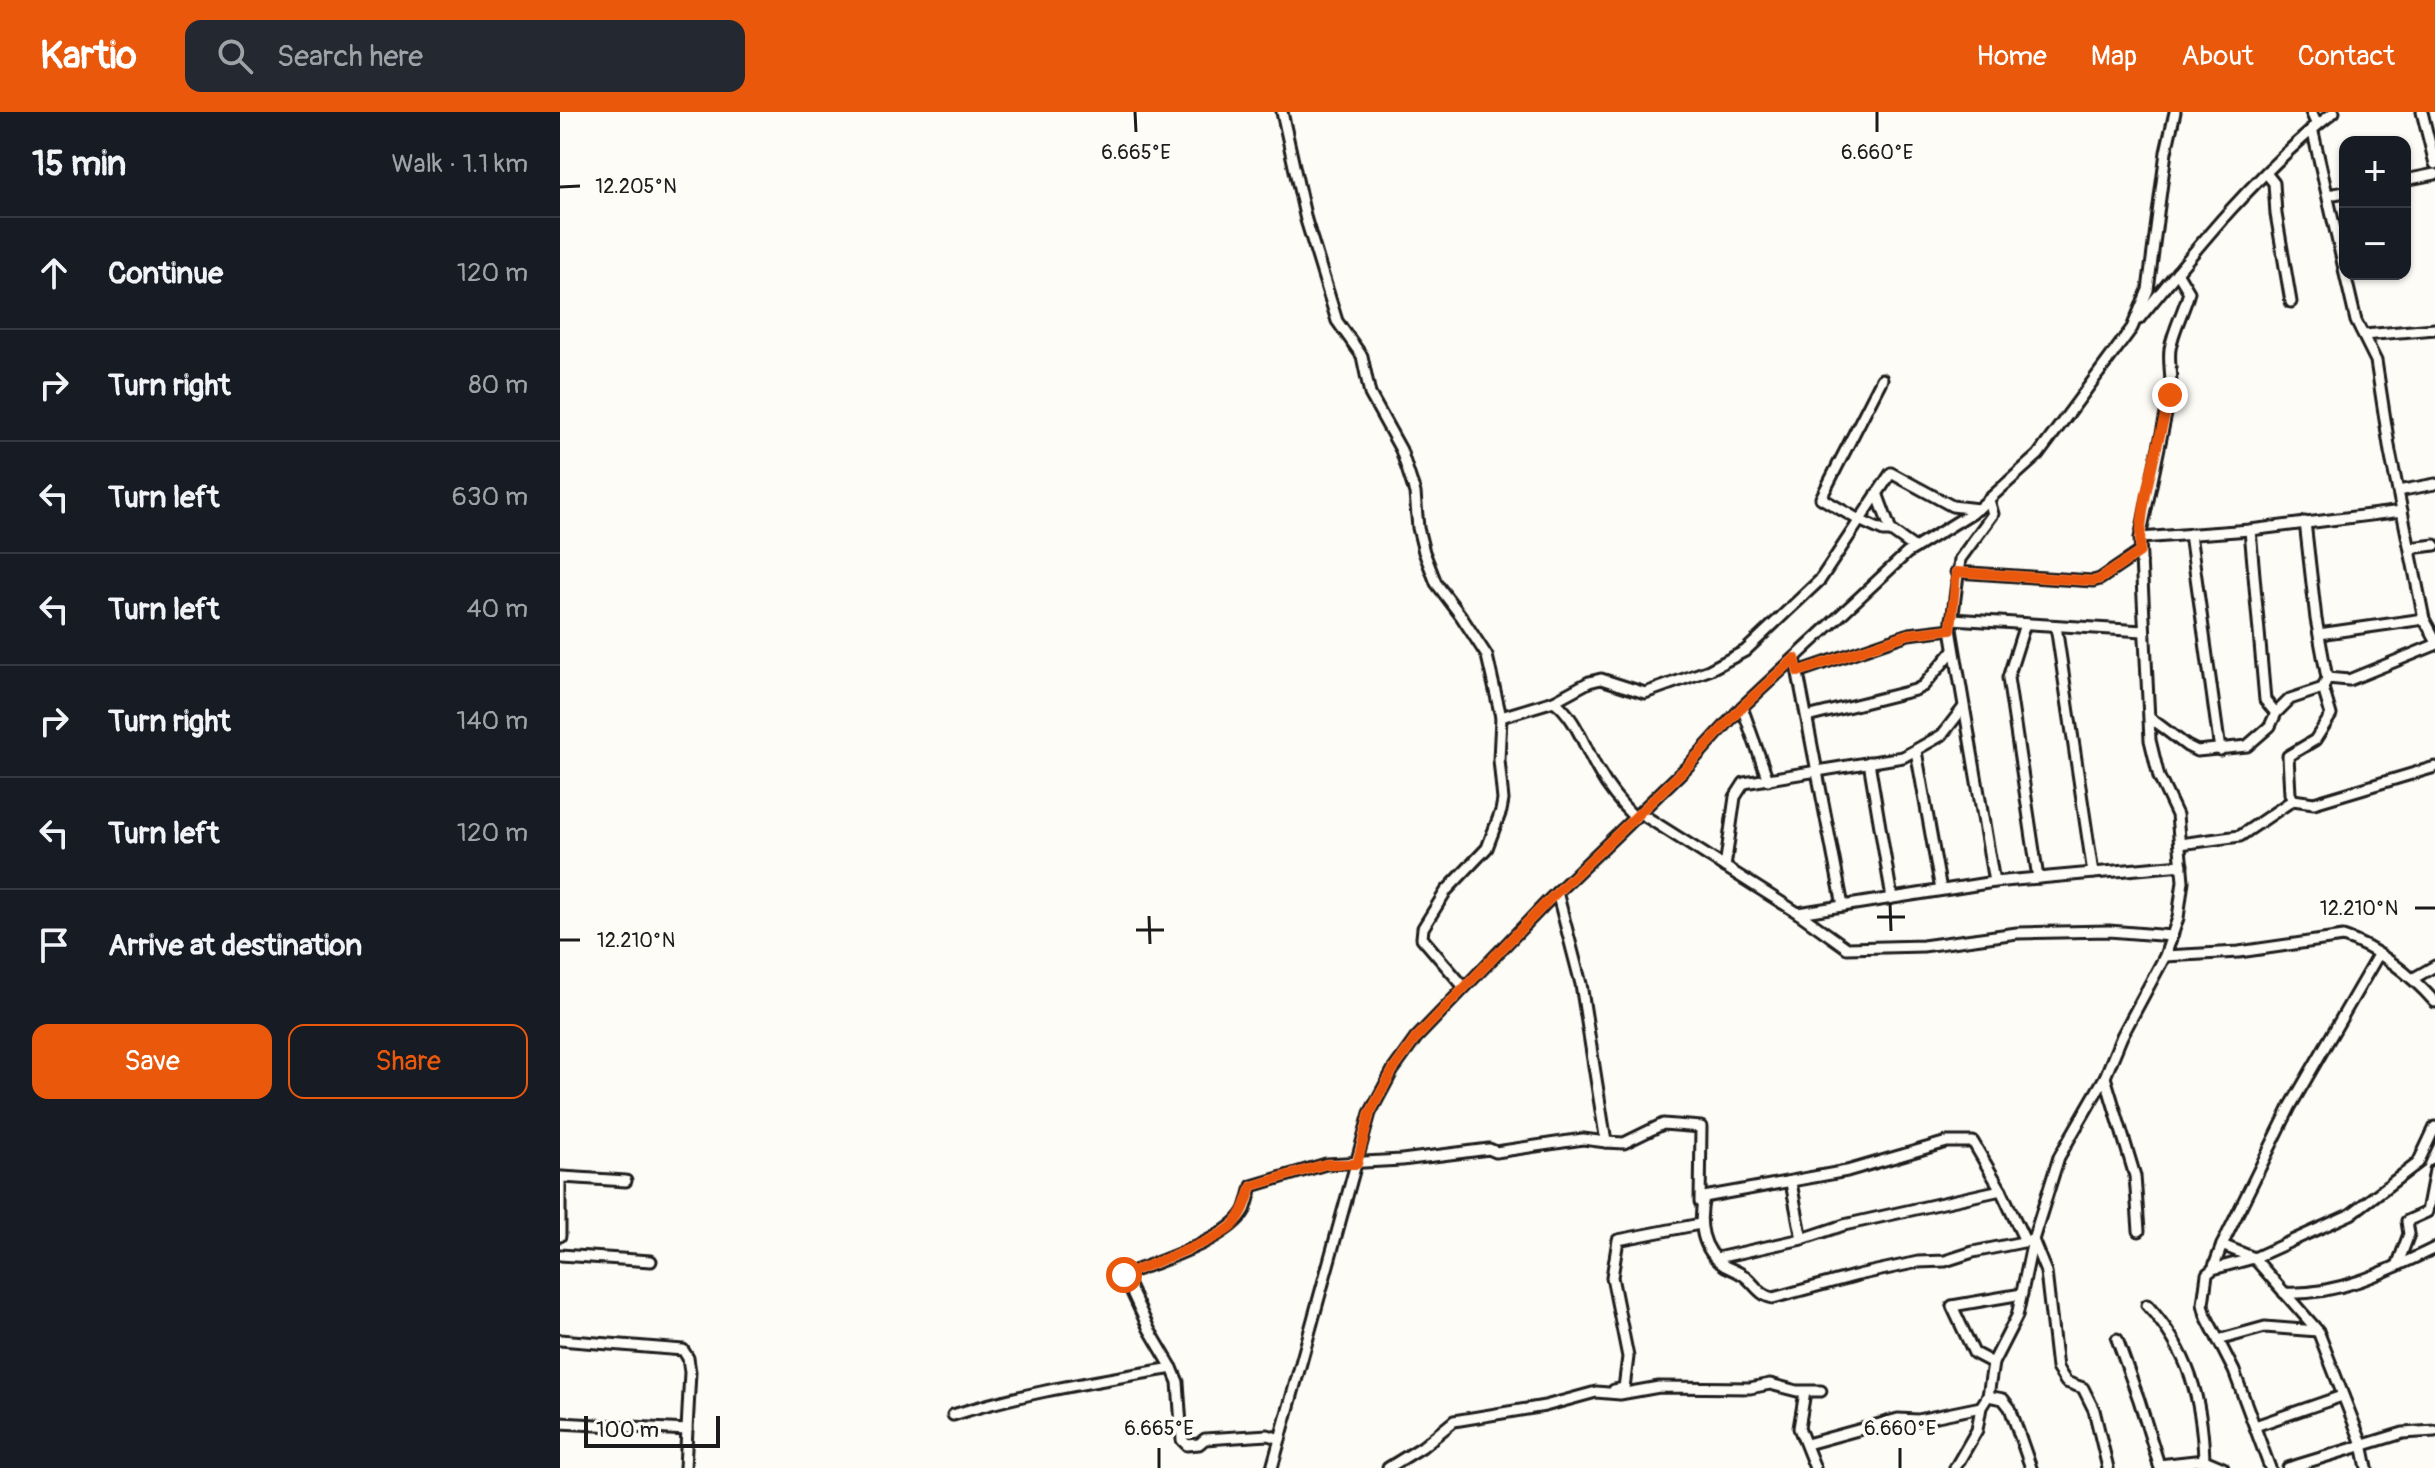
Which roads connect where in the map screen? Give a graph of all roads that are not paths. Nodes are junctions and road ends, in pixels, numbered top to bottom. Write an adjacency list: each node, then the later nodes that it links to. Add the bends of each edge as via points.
1 (1282, 112): 53 (street, via 1306,220 1337,321 1362,356 1370,394 1401,450 1436,583 1487,656)
2 (2175, 112): 17 (street, via 2148,290)
3 (2311, 112): 6 (street)
4 (2334, 112): 6 (street)
5 (2422, 112): 7 (street)
6 (2315, 127): 8 (street); 12 (street)
7 (2435, 164)
8 (2266, 173): 14 (street); 16 (street, via 2274,183)
9 (2435, 174): 10 (street)
10 (2411, 179)
11 (2339, 193): 12 (street)
12 (2328, 195): 13 (street)
13 (2339, 245)
14 (2177, 272): 17 (street); 32 (street, via 2189,292 2169,353 2170,395)
15 (2347, 280): 19 (street)
16 (2291, 302)
17 (2132, 328): 24 (street, via 2038,455)
18 (2435, 329): 19 (street)
19 (2364, 335): 22 (street, via 2376,361)
20 (1882, 379): 27 (street, via 1821,493)
21 (2435, 484): 22 (street)
22 (2398, 491): 26 (street)
23 (1877, 493): 25 (street, via 1893,473 1952,506); 27 (street); 30 (street)
24 (1989, 500): 25 (street); 37 (street, via 1993,514)
25 (1978, 509): 34 (street)
26 (2402, 511): 28 (street); 35 (street)
27 (1859, 520): 30 (street); 49 (street, via 1820,580 1745,651 1645,693 1601,679)
28 (2305, 522): 29 (street); 43 (street)
29 (2250, 530): 31 (street); 52 (street, via 2265,700)
30 (1891, 531): 34 (street)
31 (2190, 534): 32 (street); 56 (street)
32 (2140, 538): 36 (street)
33 (2435, 545): 35 (street)
34 (1915, 548): 46 (street)
35 (2410, 548): 38 (street)
36 (2140, 552): 37 (street, via 2093,581); 42 (street)
37 (1956, 572): 39 (street)
38 (2424, 619): 43 (street); 44 (street)
39 (1952, 624): 40 (street); 45 (street); 47 (street)
40 (2025, 624): 41 (street); 68 (street, via 2008,678)
41 (2056, 626): 42 (street); 67 (street)
42 (2143, 631): 55 (street)
43 (2319, 634): 48 (street)
44 (2435, 642): 48 (street, via 2349,680)
45 (1953, 651): 51 (street); 54 (street, via 1915,690)
46 (1795, 658): 47 (street); 50 (street)
47 (1798, 672): 54 (street)
48 (2325, 683): 52 (street, via 2290,699); 62 (street, via 2331,715 2315,740 2288,756)
49 (1554, 701): 53 (street); 63 (street, via 1571,720 1617,801)
50 (1742, 707): 61 (street); 63 (street)
51 (1963, 708): 57 (street, via 1942,735); 69 (street)
52 (2276, 713): 56 (street, via 2270,726 2247,746)
53 (1501, 717): 80 (street, via 1501,811 1482,855 1446,891 1423,928 1422,938)
54 (1807, 717): 60 (street)
55 (2150, 718): 56 (street, via 2197,751); 64 (street, via 2150,740 2159,777 2177,815)
56 (2220, 750)
57 (1916, 751): 58 (street); 70 (street)
58 (1869, 762): 60 (street); 72 (street)
59 (2435, 767): 62 (street, via 2314,803)
60 (1818, 771): 61 (street); 73 (street)
61 (1768, 780): 66 (street, via 1744,783 1738,789)
62 (2293, 800): 64 (street, via 2240,836)
63 (1638, 816): 66 (street); 71 (street)
64 (2180, 844): 65 (street)
65 (2182, 865): 67 (street); 75 (street)
66 (1725, 867): 74 (street)
67 (2093, 873): 68 (street)
68 (2038, 878): 69 (street)
69 (1994, 882): 70 (street)
70 (1941, 890): 72 (street)
71 (1557, 892): 80 (street); 84 (street, via 1581,984)
72 (1892, 898): 73 (street)
73 (1843, 906): 74 (street)
74 (1798, 913): 75 (street, via 1847,948 1923,946 2017,933)
75 (2172, 936): 77 (street)
76 (2378, 955): 77 (street, via 2343,937); 79 (street); 96 (street, via 2290,1107)
77 (2165, 956): 82 (street)
78 (2435, 966): 79 (street)
79 (2414, 978): 81 (street)
80 (1464, 987): 85 (street, via 1393,1070 1370,1113)
81 (2435, 1002)
82 (2105, 1077): 92 (street, via 2135,1176); 95 (street, via 2059,1157)
83 (2435, 1127): 100 (street, via 2418,1163 2351,1214)
84 (1606, 1142): 85 (street, via 1583,1139); 91 (street, via 1624,1143 1663,1124 1701,1127)
85 (1357, 1164): 112 (street, via 1326,1164 1252,1186 1244,1211 1232,1226 1124,1275); 124 (street)
86 (2435, 1170): 102 (street, via 2427,1212 2407,1221 2409,1234)
87 (561, 1177): 88 (street); 93 (street)
88 (626, 1181)
89 (1791, 1183): 90 (street, via 1947,1142 1973,1142); 91 (street, via 1704,1197); 94 (street)
90 (2001, 1190): 94 (street); 95 (street)
91 (1700, 1219): 99 (street, via 1703,1237); 114 (street, via 1618,1240 1612,1277 1628,1357 1627,1381 1624,1388)
92 (2139, 1231)
93 (560, 1236)
94 (1802, 1239): 99 (street)
95 (2029, 1241): 99 (street, via 1773,1298); 105 (street); 135 (street, via 2046,1272 2057,1368 2066,1382 2083,1388)
96 (2222, 1245): 100 (street); 103 (street)
97 (2435, 1248): 102 (street)
98 (560, 1255): 101 (street)
99 (1717, 1258)
100 (2254, 1258): 103 (street); 104 (street)
101 (651, 1261)
102 (2397, 1266): 104 (street, via 2341,1288)
103 (2213, 1269): 110 (street, via 2207,1274 2203,1304)
104 (2284, 1293): 107 (street)
105 (2022, 1294): 111 (street); 111 (street, via 1952,1306 1974,1353)
106 (2147, 1305): 127 (street, via 2169,1329 2198,1399)
107 (2318, 1331): 110 (street, via 2265,1327); 117 (street)
108 (2117, 1339): 128 (street)
109 (560, 1340): 122 (street, via 683,1350 690,1372)
110 (2218, 1340): 121 (street)
111 (1993, 1363): 116 (street)
112 (1172, 1368): 119 (street); 124 (street, via 1187,1445 1205,1439)
113 (1821, 1391): 115 (street)
114 (1596, 1392): 115 (street, via 1770,1384); 129 (street, via 1454,1421)
115 (1805, 1392): 125 (street, via 1799,1428)
116 (1988, 1396): 118 (street); 134 (street, via 2003,1399 2010,1408)
117 (2342, 1396): 121 (street); 126 (street)
118 (1981, 1407): 125 (street, via 1898,1419); 133 (street, via 1977,1430)
119 (953, 1415)
120 (560, 1423): 122 (street)
121 (2255, 1426): 137 (street)
122 (687, 1430): 130 (street)
123 (2435, 1431): 126 (street)
124 (1280, 1439): 131 (street)
125 (1807, 1444): 132 (street)
126 (2362, 1444): 138 (street); 139 (street)
127 (2204, 1460): 128 (street); 136 (street)
128 (2159, 1466)
129 (1391, 1467)
130 (685, 1468)
131 (1272, 1468)
132 (1815, 1468)
133 (1955, 1468)
134 (2031, 1468)
135 (2108, 1468)
136 (2223, 1468)
137 (2270, 1468)
138 (2288, 1468)
139 (2367, 1468)

